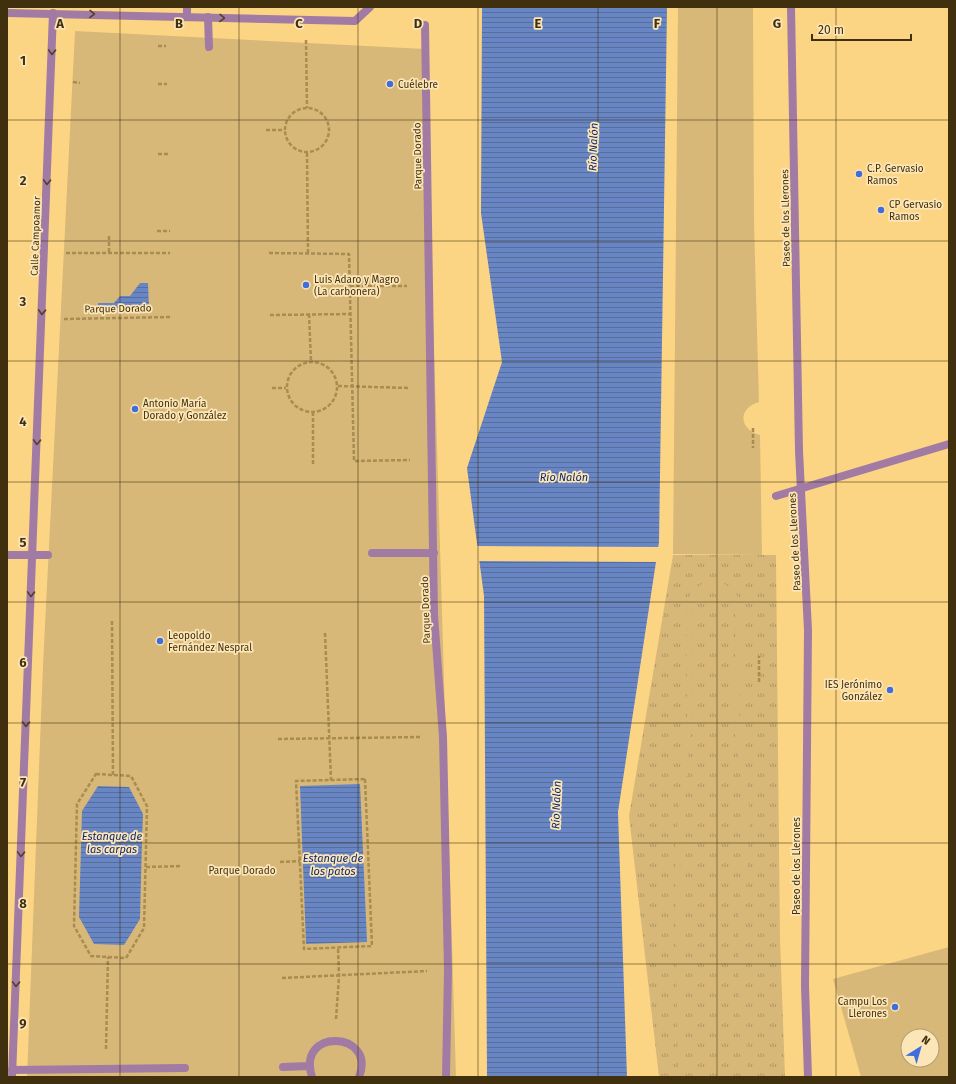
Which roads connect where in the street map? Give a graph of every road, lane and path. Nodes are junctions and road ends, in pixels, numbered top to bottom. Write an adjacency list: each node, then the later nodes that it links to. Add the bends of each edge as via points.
1 (187, 7): 6 (street)
2 (370, 7): 7 (street, one-way to 2, via 355,21)
3 (791, 7): 50 (street, Paseo de los Llerones)
4 (53, 13): 5 (street); 6 (street, one-way to 6); 55 (street, Calle Campoamor, one-way to 55)
5 (7, 14)
6 (187, 16): 7 (street)
7 (208, 17): 12 (street)
8 (426, 25): 32 (street, Parque Dorado)
9 (306, 37): 17 (path)
10 (158, 46): 11 (path)
11 (166, 46)
12 (209, 47)
13 (73, 82): 14 (path)
14 (80, 83)
15 (158, 84): 16 (path)
16 (167, 84)
17 (307, 108): 19 (path, via 298,109 291,114); 20 (path, via 315,109 322,114 328,121 330,130 323,146 316,151)
18 (266, 130): 19 (path)
19 (284, 130): 20 (path, via 291,146)
20 (307, 152): 30 (path)
21 (158, 154): 22 (path)
22 (168, 154)
23 (157, 231): 24 (path)
24 (170, 231)
25 (109, 236): 27 (path)
26 (66, 253): 27 (path)
27 (109, 253): 29 (path)
28 (269, 253): 30 (path)
29 (170, 254)
30 (308, 254): 31 (path, via 349,254)
31 (350, 286): 32 (path); 34 (path)
32 (429, 287): 43 (street, Parque Dorado)
33 (310, 314): 34 (path); 35 (path); 38 (path)
34 (351, 314): 40 (path)
35 (270, 315)
36 (172, 317): 37 (path, Parque Dorado)
37 (64, 319)
38 (311, 361): 39 (path, via 321,362 329,368); 42 (path, via 301,363 293,369)
39 (338, 386): 40 (path); 44 (path, via 331,404 323,410)
40 (352, 386): 43 (path); 48 (path, via 354,461)
41 (272, 388): 42 (path)
42 (286, 388): 44 (path, via 288,398 294,406 303,411)
43 (431, 388): 48 (street, Parque Dorado)
44 (313, 412): 49 (path)
45 (753, 428): 47 (path)
46 (949, 444): 50 (street)
47 (753, 448)
48 (432, 459): 53 (street, Parque Dorado)
49 (313, 466)
50 (801, 490): 51 (street); 84 (street, Paseo de los Llerones, via 808,630 805,986)
51 (776, 496)
52 (372, 553): 53 (street)
53 (434, 553): 61 (street, Parque Dorado, via 434,615)
54 (7, 555): 55 (street)
55 (33, 555): 56 (street); 80 (street, Calle Campoamor, one-way to 80)
56 (48, 555)
57 (112, 621): 64 (path)
58 (326, 633): 62 (path)
59 (759, 656): 60 (path)
60 (759, 682)
61 (443, 737): 62 (path); 72 (street, Parque Dorado)
62 (329, 738): 63 (path); 65 (path)
63 (278, 739)
64 (113, 775): 69 (path, via 131,776 148,806); 71 (path, via 96,774 77,804 74,926 91,956)
65 (331, 780): 66 (path, via 296,781); 70 (path, via 365,778 372,938 372,946)
66 (300, 861): 67 (path); 70 (path, via 304,949)
67 (280, 862)
68 (182, 866): 69 (path)
69 (146, 867): 71 (path, via 144,928 126,958)
70 (338, 948): 73 (path)
71 (108, 957): 79 (path)
72 (448, 970): 73 (path); 83 (street, Parque Dorado)
73 (339, 976): 74 (path); 75 (path)
74 (282, 978)
75 (335, 1040): 76 (street, via 325,1042 317,1048 311,1056); 82 (street, via 345,1041 354,1047 360,1056 362,1066)
76 (309, 1066): 77 (street); 81 (street)
77 (283, 1067)
78 (185, 1068): 79 (street)
79 (106, 1070): 80 (street)
80 (12, 1074)
81 (312, 1077)
82 (359, 1077)
83 (446, 1077)
84 (808, 1077)

